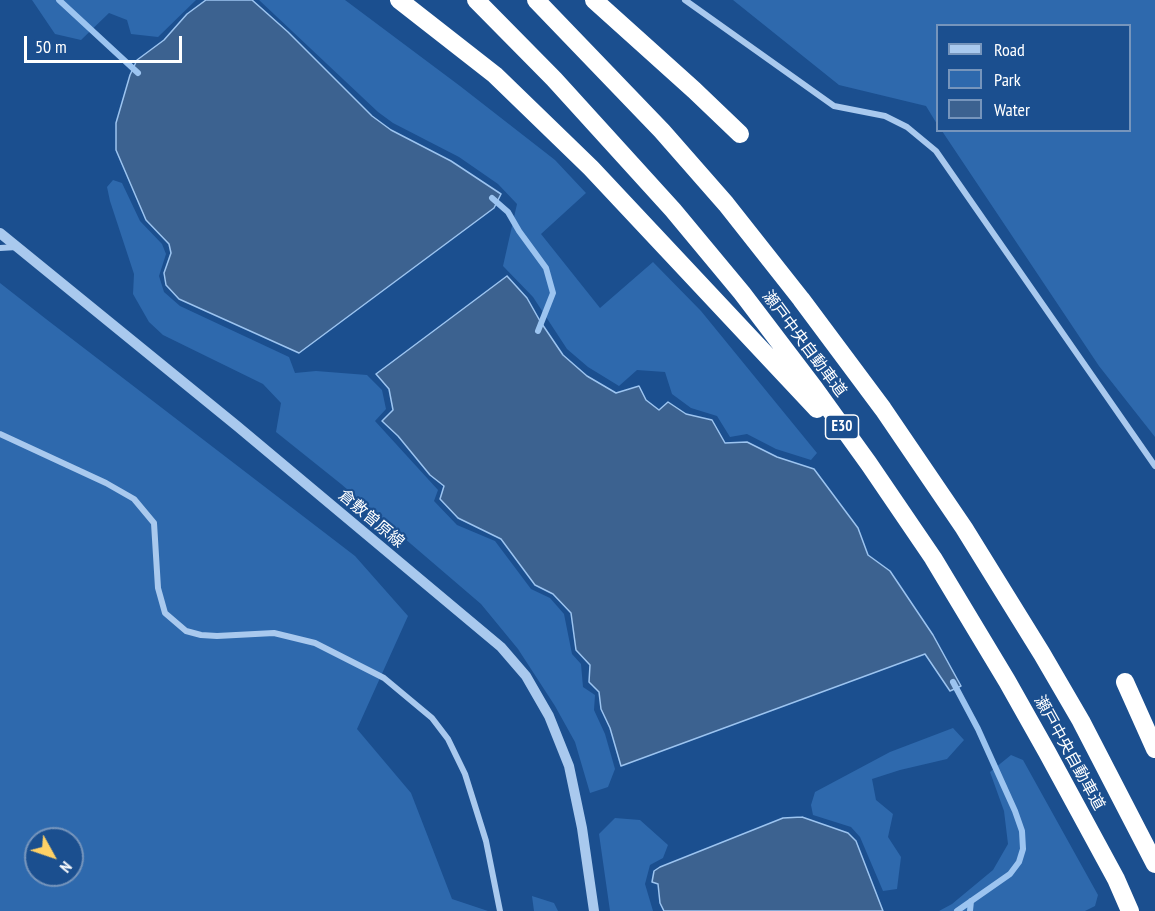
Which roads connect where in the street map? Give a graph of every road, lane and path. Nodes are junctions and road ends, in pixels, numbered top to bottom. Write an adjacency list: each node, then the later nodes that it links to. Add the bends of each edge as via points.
1 (399, 0): 11 (highway, via 495,75 591,168)
2 (476, 0): 11 (highway, 瀬戸中央自動車道 / E30, via 673,210 742,293)
3 (536, 0): 15 (highway, 瀬戸中央自動車道 / E30, via 654,122 726,204 883,409 964,528 1042,654)
4 (594, 0): 6 (highway)
5 (685, 0): 12 (street, via 834,106 885,116 907,127 936,151)
6 (740, 134)
7 (0, 233): 8 (street, 倉敷曽原線)
8 (17, 247): 9 (street); 17 (street, 倉敷曽原線, via 501,647 526,676 549,716 569,766)
9 (0, 248)
10 (0, 434): 16 (street, via 134,499 154,523 158,588 165,613 186,631 217,636 274,633 315,643 384,678 432,718 448,739 465,774 486,841)
11 (869, 464): 18 (highway, 瀬戸中央自動車道 / E30, via 933,558 1007,681)
12 (1155, 466)
13 (1125, 682): 14 (highway)
14 (1155, 749)
15 (1155, 864)
16 (500, 911)
17 (594, 911)
18 (1130, 911)

